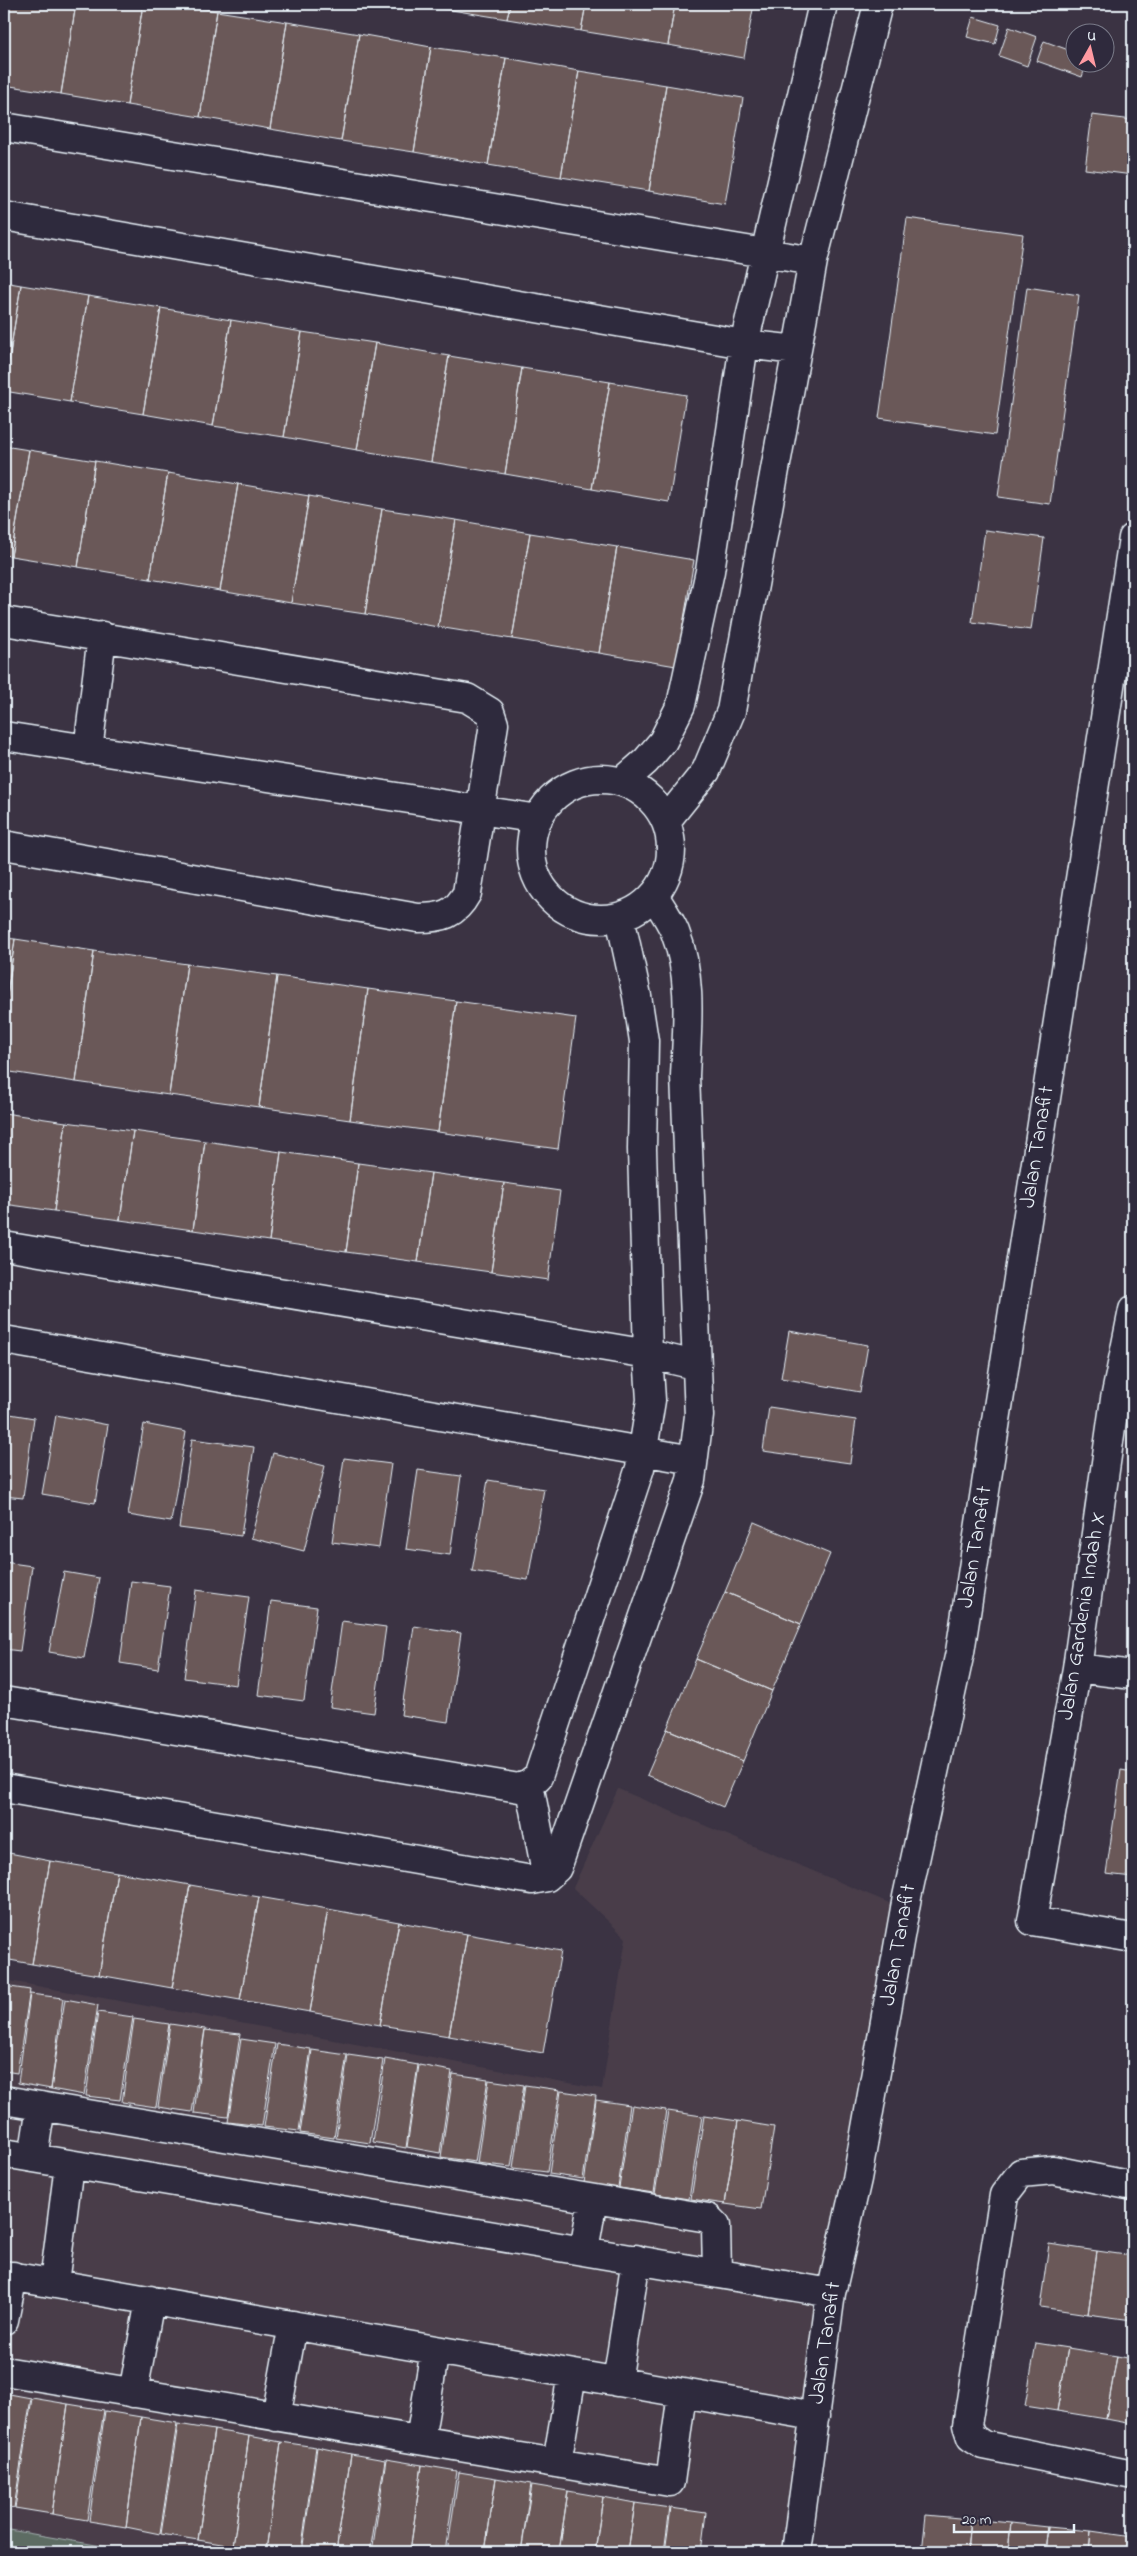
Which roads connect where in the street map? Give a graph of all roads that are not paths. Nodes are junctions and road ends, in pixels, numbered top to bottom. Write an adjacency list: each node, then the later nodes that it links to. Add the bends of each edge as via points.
1 (823, 4): 5 (street)
2 (878, 4): 6 (street)
3 (4, 127): 5 (street)
4 (4, 216): 7 (street)
5 (764, 252): 6 (street); 7 (street)
6 (813, 261): 8 (street)
7 (744, 344): 8 (street); 14 (street, via 710,571 681,705 663,741)
8 (797, 350): 17 (street, via 731,711 706,771)
9 (1133, 538): 48 (street, Jalan Tanafit, via 960,1652 907,1897 857,2179)
10 (4, 622): 11 (street)
11 (102, 636): 13 (street); 15 (street, via 475,702 490,712 494,724)
12 (4, 736): 13 (street)
13 (88, 750): 15 (street)
14 (622, 782): 16 (street, via 602,779 582,782 564,790); 17 (street, via 655,804)
15 (482, 810): 16 (street); 18 (street, via 467,893 460,906 436,918 418,918)
16 (538, 819): 20 (street, via 532,838 532,858 537,877 547,894 563,908 581,916 600,920)
17 (666, 821): 19 (street, via 671,840 671,860 665,879)
18 (4, 845)
19 (654, 896): 20 (street, via 639,909); 25 (street, via 675,932 686,974 688,1028 685,1076)
20 (620, 917): 24 (street, via 644,1041 642,1099)
21 (4, 1246): 24 (street)
22 (1133, 1310): 26 (street, Jalan Gardenia Indah X)
23 (4, 1340): 27 (street)
24 (648, 1354): 25 (street); 27 (street, via 651,1400)
25 (695, 1365): 28 (street, via 699,1416)
26 (1124, 1400): 29 (street, Jalan Gardenia Indah X)
27 (643, 1449): 28 (street); 32 (street, via 640,1468 538,1777)
28 (693, 1460): 34 (street, via 691,1480 558,1868)
29 (1077, 1668): 30 (street); 35 (street, Jalan Gardenia Indah X, via 1032,1921)
30 (1133, 1675)
31 (4, 1701): 32 (street, via 519,1788)
32 (529, 1784): 34 (street)
33 (4, 1788): 34 (street, via 532,1880)
34 (548, 1877)
35 (1133, 1938)
36 (4, 2100): 37 (street)
37 (41, 2106): 39 (street); 42 (street)
38 (4, 2153): 39 (street)
39 (33, 2158): 40 (street)
40 (68, 2165): 43 (street); 47 (street)
41 (1133, 2186): 62 (street, via 1052,2170 1021,2173 1004,2195 966,2425 971,2437 983,2445)
42 (592, 2199): 43 (street); 45 (street, via 708,2218 716,2226)
43 (584, 2250): 44 (street)
44 (636, 2259): 45 (street); 55 (street)
45 (717, 2273): 48 (street)
46 (8, 2276): 47 (street); 50 (street)
47 (54, 2283): 49 (street)
48 (831, 2293): 58 (street, Jalan Tanafit)
49 (150, 2300): 51 (street); 56 (street)
50 (4, 2320)
51 (293, 2325): 52 (street); 59 (street)
52 (435, 2350): 54 (street); 60 (street)
53 (4, 2372): 56 (street)
54 (572, 2374): 55 (street); 61 (street)
55 (617, 2382): 57 (street)
56 (133, 2393): 59 (street)
57 (682, 2393): 58 (street); 61 (street, via 670,2482)
58 (815, 2416): 63 (street, Jalan Tanafit)
59 (276, 2417): 60 (street)
60 (420, 2440): 61 (street)
61 (557, 2463)
62 (1133, 2475)
63 (796, 2552)

